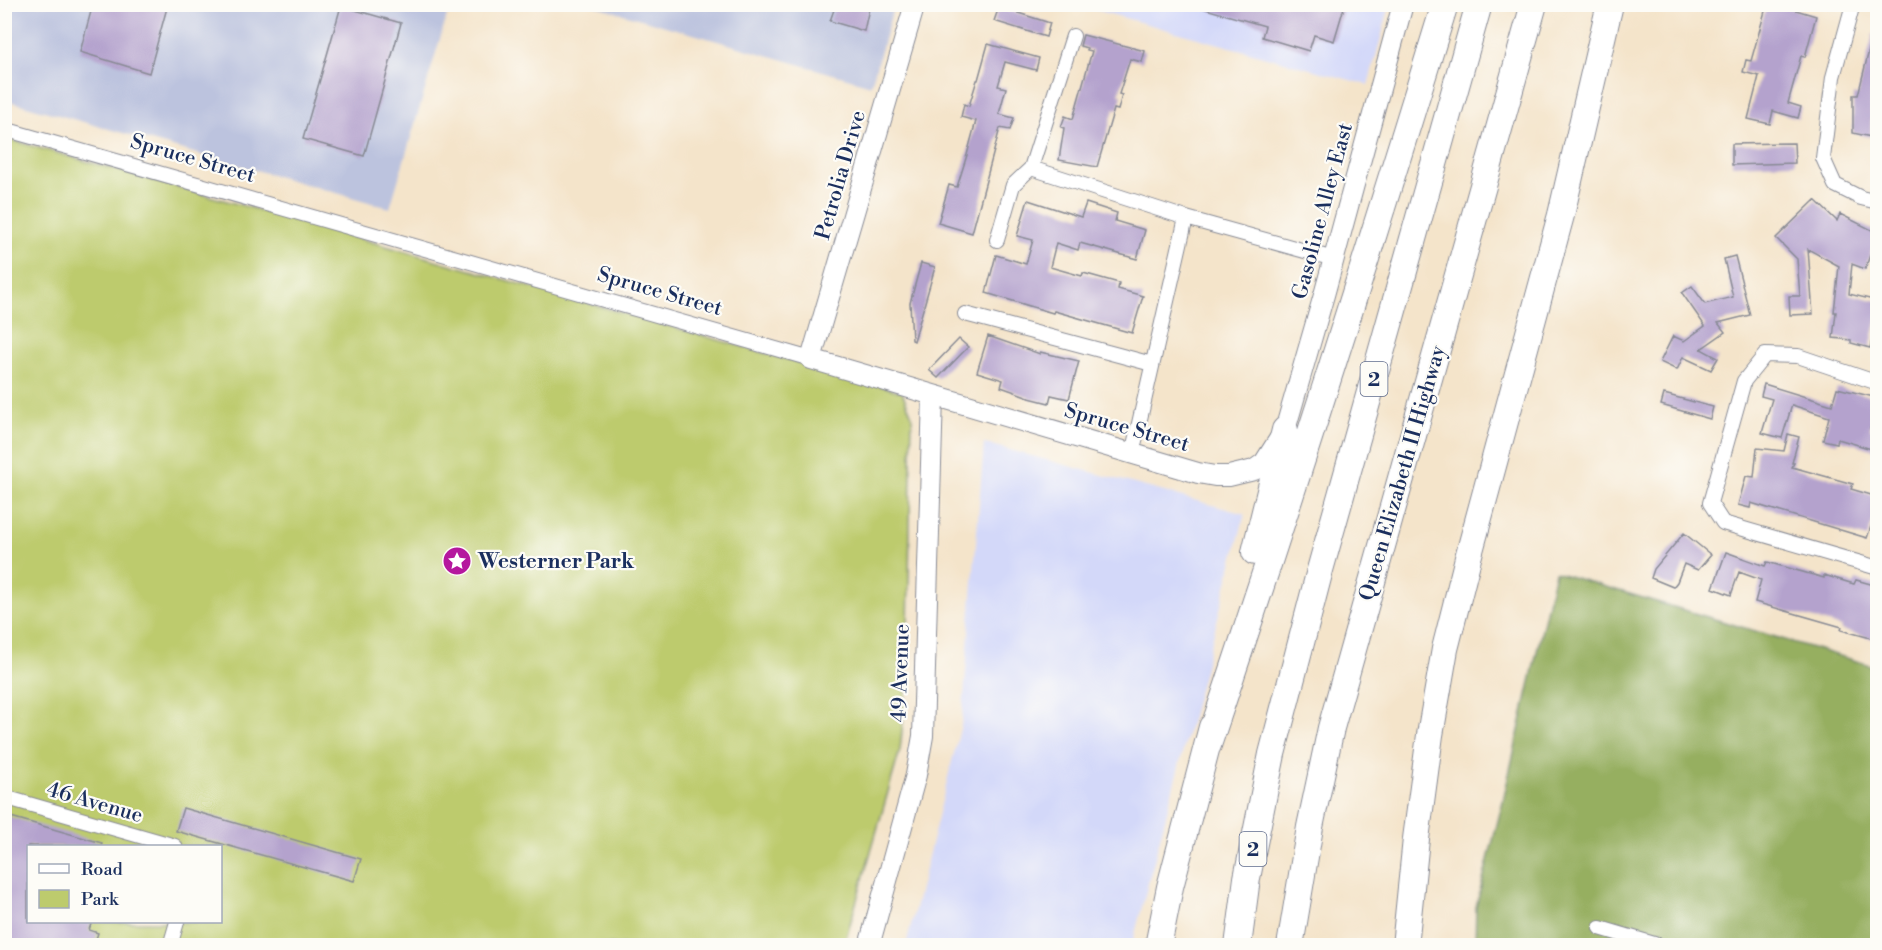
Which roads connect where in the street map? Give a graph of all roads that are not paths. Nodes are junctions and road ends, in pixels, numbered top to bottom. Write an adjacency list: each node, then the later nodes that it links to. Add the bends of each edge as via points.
1 (915, 4): 16 (street, Petrolia Drive)
2 (1403, 4): 14 (street, Gasoline Alley East)
3 (1445, 4): 23 (highway)
4 (1479, 4): 31 (highway, 2, via 1272,754)
5 (1534, 4): 32 (highway, Queen Elizabeth II Highway, via 1331,728)
6 (1610, 4): 33 (highway, via 1561,215 1445,649 1430,735)
7 (1853, 4): 11 (street, via 1833,77 1823,158 1835,185)
8 (1073, 36): 10 (street)
9 (4, 129): 16 (street, Spruce Street)
10 (1031, 168): 12 (street); 13 (street, via 1013,185)
11 (1878, 202)
12 (1186, 218): 14 (street); 17 (street)
13 (997, 240)
14 (1334, 259): 20 (street, Gasoline Alley East)
15 (965, 314): 17 (street)
16 (811, 359): 19 (street, Spruce Street)
17 (1152, 364): 21 (street)
18 (1878, 383): 22 (street, via 1798,356 1765,355 1744,381 1710,503 1724,523)
19 (933, 396): 21 (street, Spruce Street); 29 (street, 49 Avenue, via 923,736)
20 (1285, 430): 21 (street, Spruce Street, via 1264,463 1254,470 1229,476 1198,473); 23 (highway)
21 (1132, 454)
22 (1878, 568)
23 (1208, 745): 30 (highway)
24 (4, 797): 25 (street, 46 Avenue)
25 (172, 845)
26 (176, 923): 28 (street)
27 (1600, 928): 34 (street)
28 (170, 945)
29 (869, 945)
30 (1158, 945)
31 (1238, 945)
32 (1290, 945)
33 (1405, 945)
34 (1661, 945)

